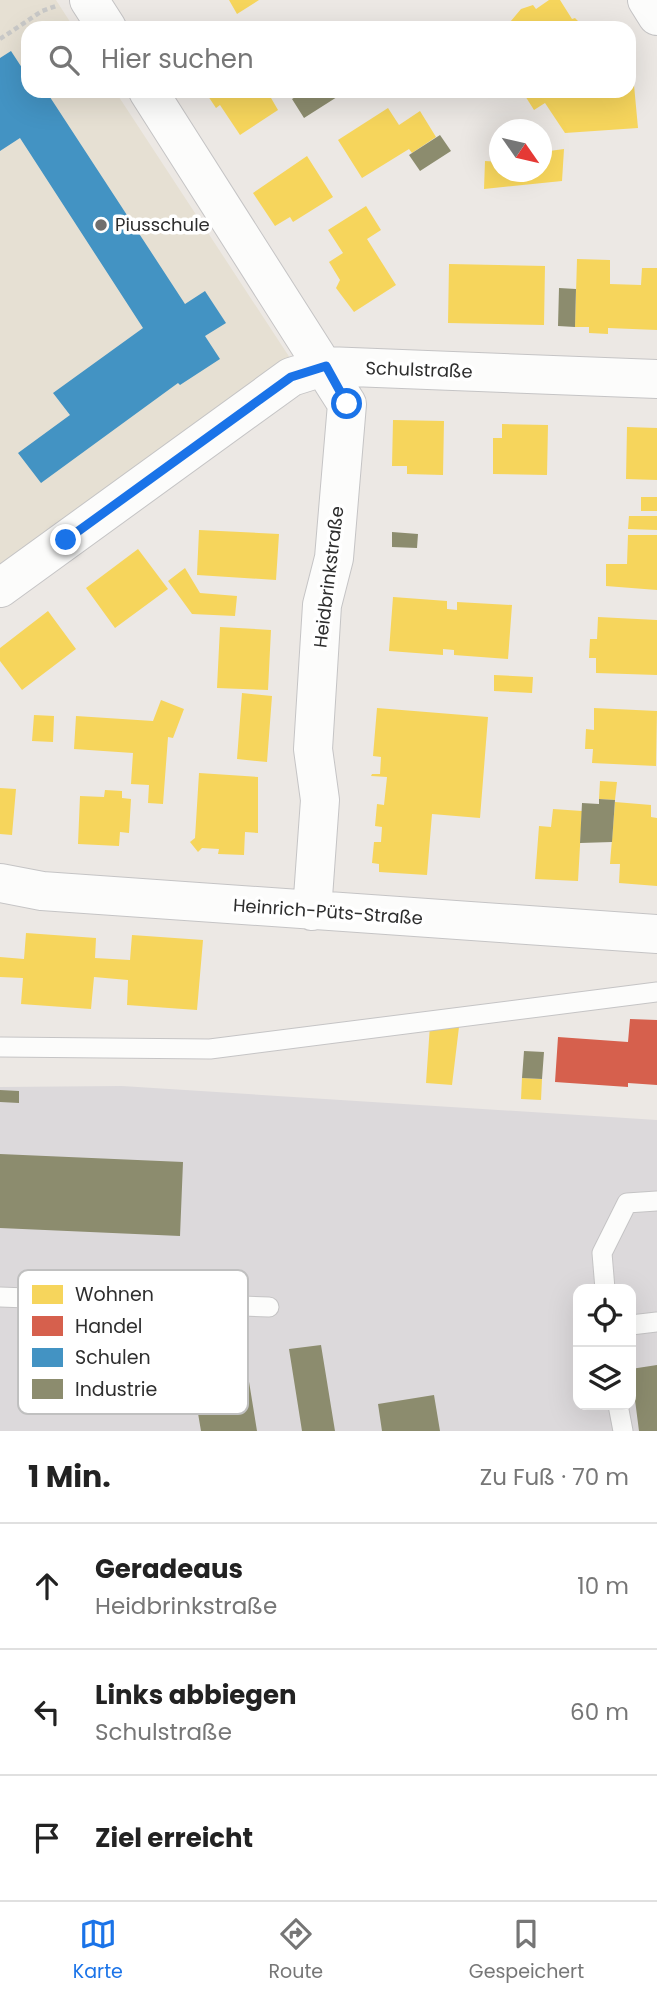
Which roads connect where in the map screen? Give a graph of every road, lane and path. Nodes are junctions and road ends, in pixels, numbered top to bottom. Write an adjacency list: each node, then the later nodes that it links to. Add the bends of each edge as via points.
1 (647, 0): 3 (street)
2 (77, 2): 4 (path, via 41,11); 5 (street)
3 (657, 16)
4 (26, 21)
5 (99, 21)
6 (21, 25): 7 (path)
7 (0, 39)
8 (153, 98): 9 (street, Heidbrinkstraße)
9 (326, 366): 10 (street, Schulstraße); 11 (street, Schulstraße, via 291,377); 13 (street, Heidbrinkstraße, via 347,404 334,558 322,605 313,749 320,800)
10 (657, 379)
11 (0, 588)
12 (0, 883): 13 (street, Heinrich-Püts-Straße, via 42,891)
13 (312, 911): 14 (street, Heinrich-Püts-Straße)
14 (657, 934)
15 (657, 992): 16 (lane, via 209,1049)
16 (0, 1047)
17 (657, 1201): 18 (lane, via 627,1203 602,1253)
18 (605, 1284)
19 (0, 1297): 20 (lane)
20 (18, 1298)
21 (248, 1306): 22 (lane)
22 (269, 1307)
23 (657, 1322): 24 (lane)
24 (636, 1324)
25 (619, 1410): 26 (lane)
26 (622, 1431)

